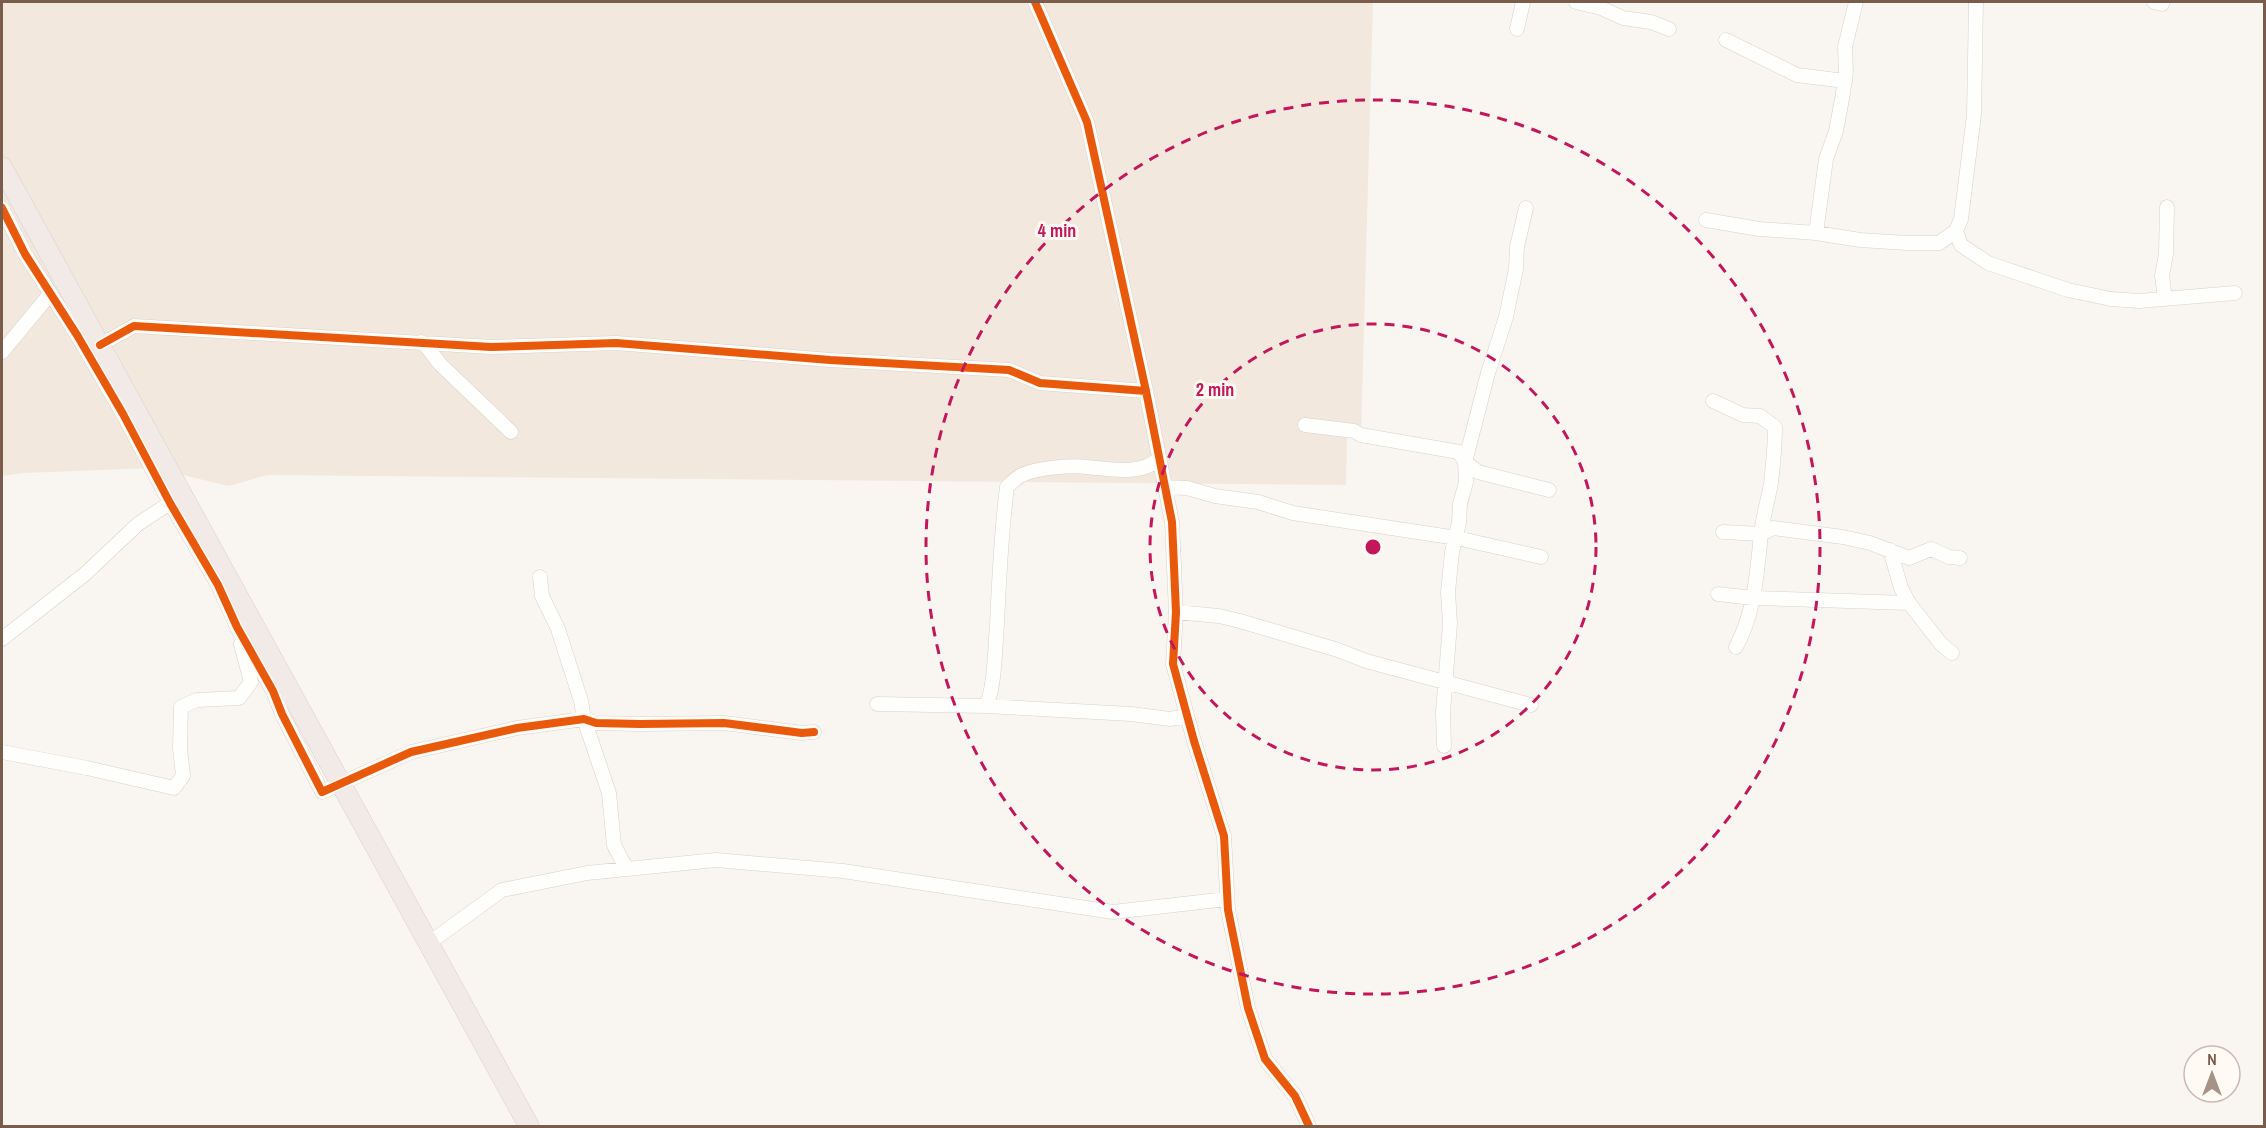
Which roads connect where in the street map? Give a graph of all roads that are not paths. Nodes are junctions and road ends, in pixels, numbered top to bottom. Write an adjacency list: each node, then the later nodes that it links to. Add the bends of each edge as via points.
1 (1035, 2): 23 (street, via 1087,122)
2 (1523, 2): 6 (street)
3 (1576, 2): 7 (street)
4 (1856, 2): 9 (street, via 1845,47)
5 (1976, 2): 15 (street, via 1974,115 1961,219)
6 (1517, 29)
7 (1669, 29)
8 (1726, 40): 9 (street, via 1797,75)
9 (1845, 81): 16 (street, via 1836,131 1826,159)
10 (2, 167): 21 (highway)
11 (2167, 207): 19 (street, via 2162,276)
12 (2, 208): 18 (street, via 24,254)
13 (1526, 208): 28 (street, via 1506,317)
14 (1707, 220): 16 (street, via 1759,229)
15 (1956, 231): 16 (street, via 1939,243 1860,240); 19 (street, via 1961,245 1988,263 2058,286 2111,299)
16 (1816, 232)
17 (2235, 293): 19 (street)
18 (50, 294): 22 (street); 31 (street, via 123,414)
19 (2165, 299)
20 (421, 342): 21 (street, via 134,326); 23 (street, via 490,346 616,343 1009,370 1040,383); 26 (street)
21 (100, 345): 56 (highway)
22 (2, 352)
23 (1146, 391): 27 (street)
24 (1713, 401): 33 (street, via 1743,415 1760,416 1775,427 1771,484)
25 (1305, 425): 28 (street, via 1459,452)
26 (510, 432)
27 (1159, 458): 29 (street); 50 (street, via 1152,466 1139,468 1046,469 1021,475 1007,487 995,655)
28 (1465, 462): 30 (street, via 1478,472); 34 (street, via 1466,482)
29 (1165, 487): 34 (street, via 1258,502 1293,513); 42 (street, via 1172,522)
30 (1549, 490)
31 (170, 503): 43 (street, via 218,585); 44 (street, via 138,524 85,574)
32 (1723, 532): 33 (street)
33 (1761, 534): 35 (street, via 1773,528 1782,529 1844,537); 40 (street)
34 (1457, 538): 36 (street); 47 (street, via 1448,592)
35 (1890, 550): 37 (street, via 1909,558 1931,549); 41 (street)
36 (1541, 557)
37 (1960, 558)
38 (540, 577): 52 (street, via 542,596 558,629)
39 (1718, 594): 40 (street)
40 (1753, 598): 41 (street); 45 (street)
41 (1909, 603): 46 (street)
42 (1176, 612): 47 (street, via 1240,621 1366,661); 51 (street, via 1173,664)
43 (237, 627): 55 (street, via 250,682 239,698 197,700 182,706 183,776 174,788); 56 (street, via 273,690 322,792)
44 (2, 639)
45 (1736, 647)
46 (1952, 653)
47 (1446, 681): 49 (street); 54 (street)
48 (877, 704): 50 (street)
49 (1531, 705)
50 (986, 706): 51 (street, via 1170,719)
51 (1187, 716): 58 (street, via 1224,836)
52 (584, 719): 53 (street, via 597,723 724,723); 56 (street, via 517,728 411,752); 57 (street, via 609,793 614,845)
53 (814, 732)
54 (1444, 746)
55 (2, 752)
56 (341, 784): 59 (highway)
57 (624, 864)
58 (1227, 899): 59 (street, via 1113,912 843,871 716,860 587,873 502,890); 61 (street, via 1248,1008 1265,1059 1295,1096)
59 (429, 943): 60 (highway)
60 (529, 1126)
61 (1309, 1126)

